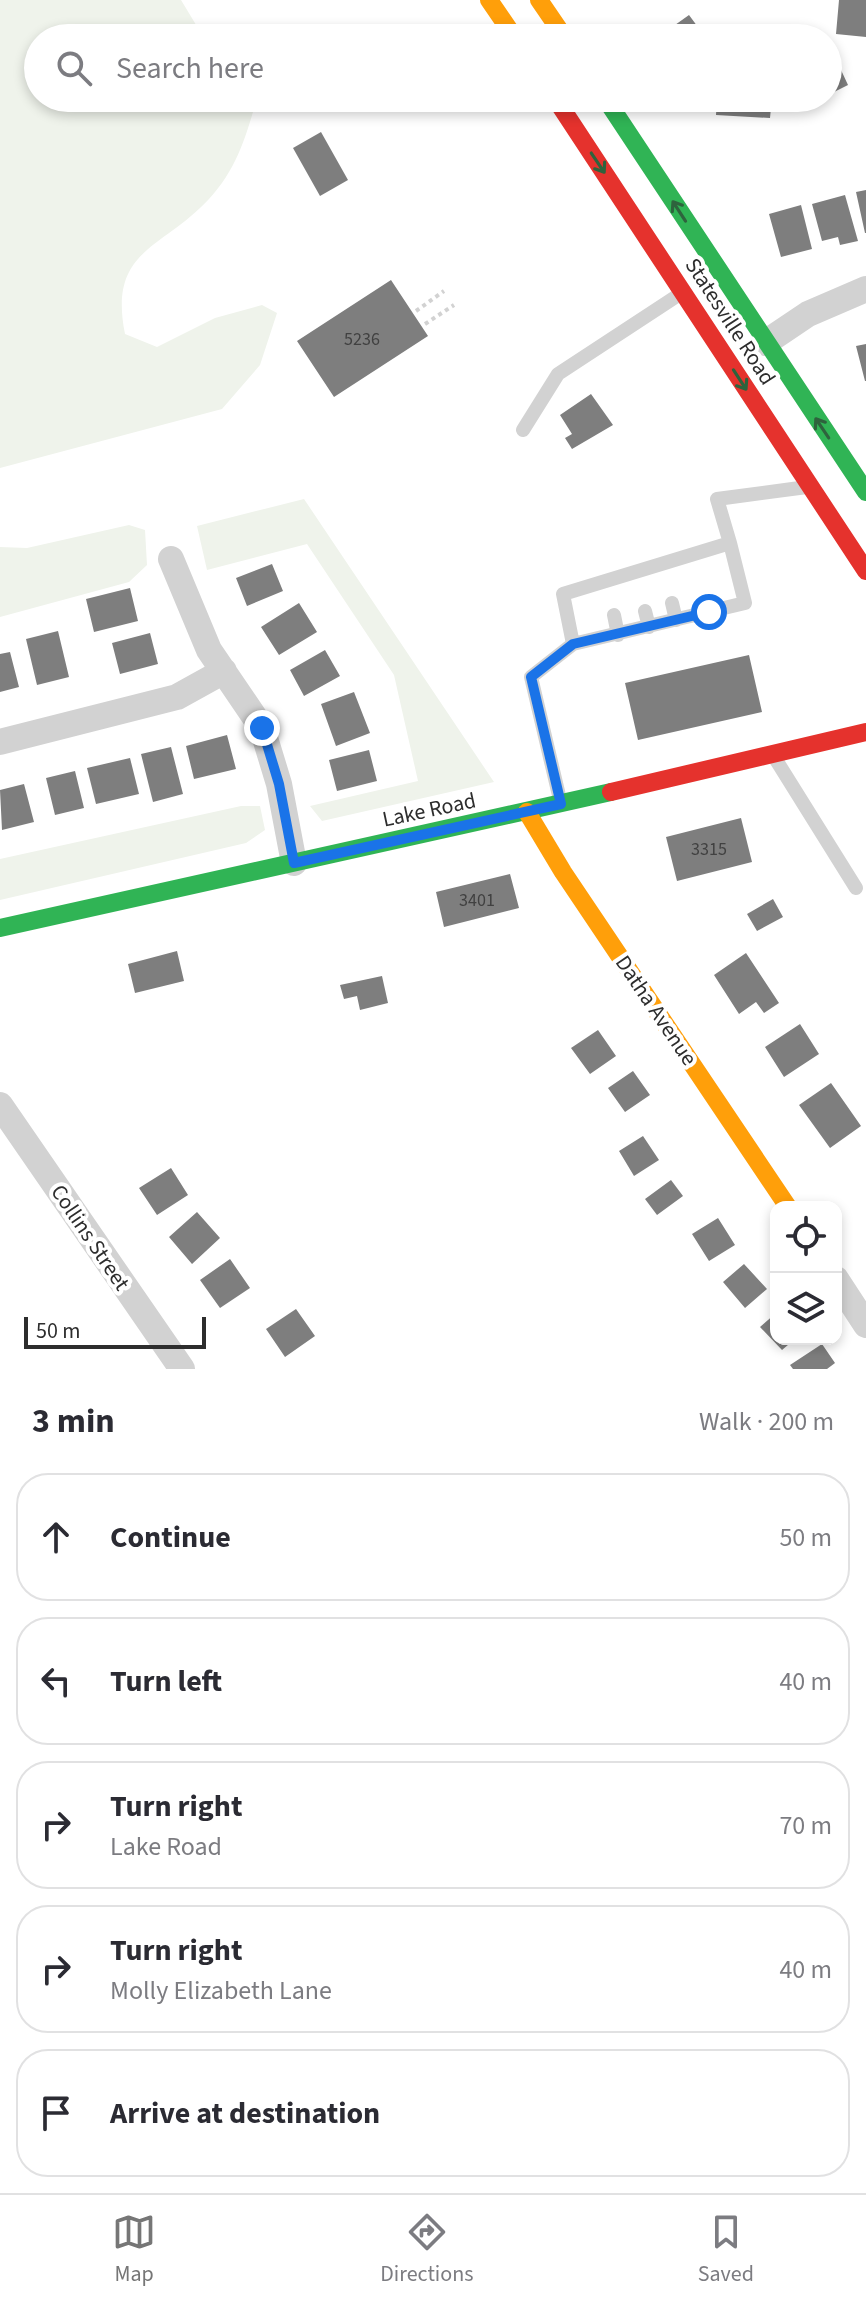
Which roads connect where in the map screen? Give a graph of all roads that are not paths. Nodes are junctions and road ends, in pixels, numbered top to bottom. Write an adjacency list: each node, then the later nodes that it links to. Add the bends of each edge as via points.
1 (489, 0): 3 (street)
2 (539, 0): 4 (street)
3 (505, 24)
4 (555, 24)
5 (564, 112): 8 (street, Statesville Road, one-way to 8)
6 (614, 112): 9 (street, Statesville Road, one-way to 6)
7 (866, 289): 9 (street, via 808,314)
8 (683, 291): 10 (lane, via 558,374); 11 (street, Statesville Road, one-way to 11)
9 (765, 343): 12 (street, Statesville Road, one-way to 9)
10 (523, 430)
11 (808, 487): 13 (lane, via 717,499); 17 (street, Statesville Road)
12 (866, 492)
13 (730, 543): 14 (lane); 21 (lane, via 745,603)
14 (695, 554): 16 (lane); 26 (lane, via 664,569 563,594)
15 (171, 559): 27 (street, via 209,650)
16 (700, 570)
17 (866, 571)
18 (706, 596): 21 (lane)
19 (672, 603): 23 (lane)
20 (645, 611): 24 (lane)
21 (709, 612): 23 (lane)
22 (614, 615): 25 (lane)
23 (676, 620): 24 (lane)
24 (649, 627): 25 (lane)
25 (618, 635): 26 (lane)
26 (573, 644): 31 (lane, via 531,677)
27 (224, 671): 29 (street, via 177,697); 33 (street, via 262,728)
28 (866, 732): 30 (street, Lake Road)
29 (0, 742)
30 (773, 754): 31 (street, Lake Road); 34 (lane)
31 (561, 804): 32 (street, Lake Road)
32 (527, 812): 33 (street, Lake Road); 37 (street, Datha Avenue)
33 (294, 863): 35 (street, Lake Road)
34 (856, 888)
35 (0, 928)
36 (0, 1105): 40 (street, Collins Street)
37 (784, 1201)
38 (842, 1288): 39 (street)
39 (866, 1325)
40 (182, 1369)

